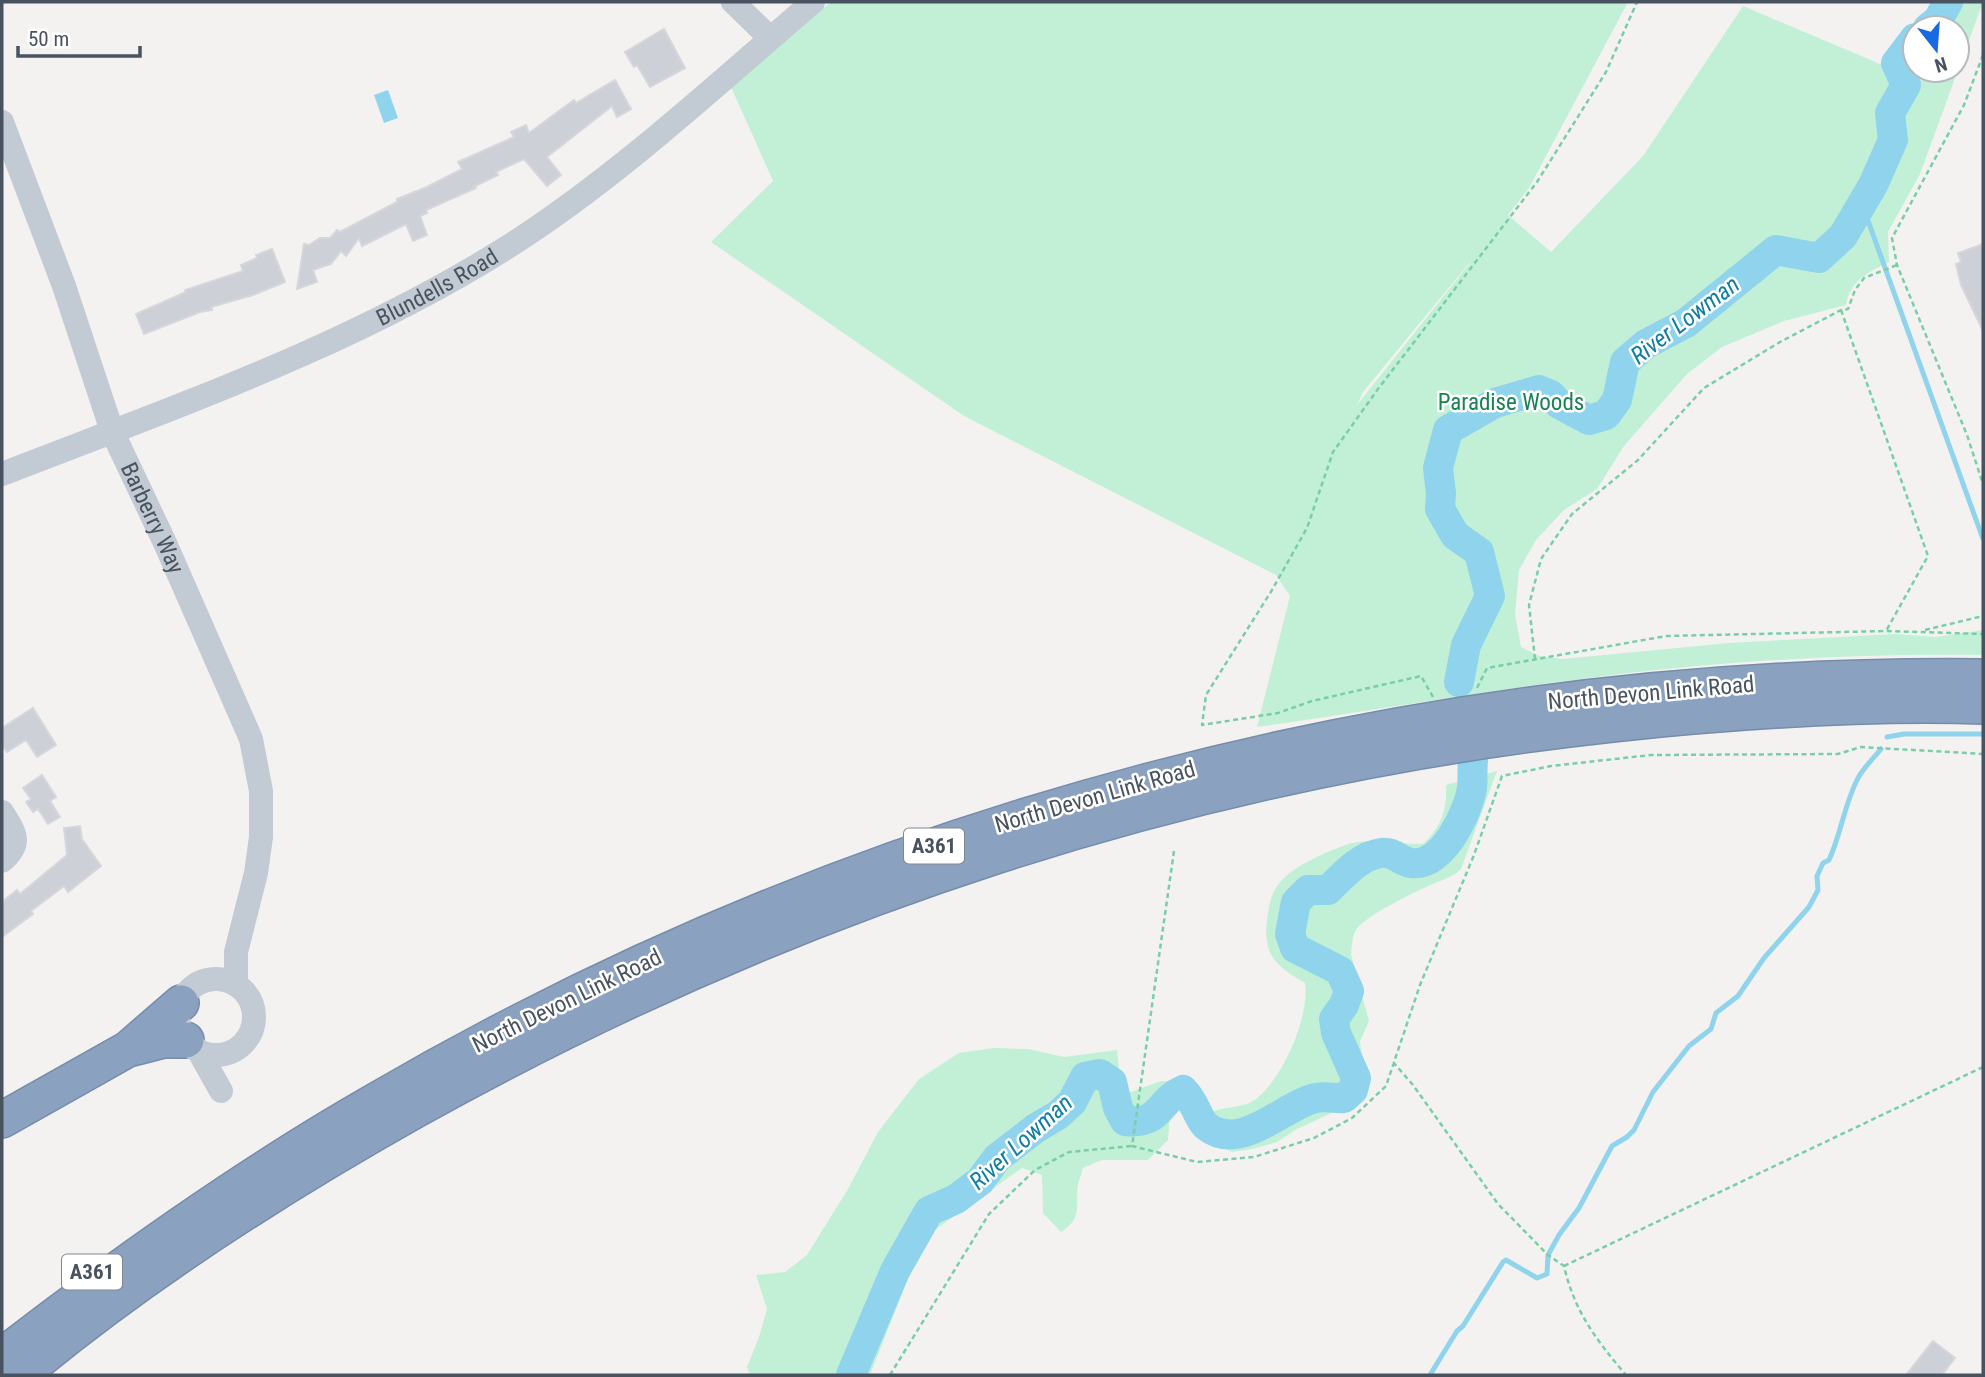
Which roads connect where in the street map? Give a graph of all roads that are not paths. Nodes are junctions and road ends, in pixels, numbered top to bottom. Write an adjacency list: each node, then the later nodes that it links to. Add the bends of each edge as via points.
1 (733, 2): 3 (street)
2 (813, 2): 3 (street, Blundells Road)
3 (771, 38): 5 (street, Blundells Road, via 568,205 459,276 336,341)
4 (2, 122): 5 (street, Barberry Way)
5 (112, 431): 6 (street, Blundells Road); 11 (street, Barberry Way, via 251,738 261,791 261,837)
6 (2, 474)
7 (1983, 677): 18 (highway, North Devon Link Road / A361, via 1797,680 1548,702 1334,737 1069,802 926,849 687,942 482,1041 374,1101)
8 (1983, 706): 21 (highway, North Devon Link Road / A361, via 1733,713 1552,731 1399,753 1224,790 1078,830 923,880 699,968 478,1075 262,1200 155,1273)
9 (2, 812): 10 (street, via 16,841)
10 (2, 861)
11 (244, 916): 12 (street, Barberry Way, via 235,958); 13 (street, Barberry Way)
12 (236, 984): 13 (street, via 218,978); 16 (street, via 250,998 255,1017 250,1035)
13 (191, 992): 14 (street, via 178,1022); 15 (highway)
14 (192, 1045): 15 (highway, via 163,1040); 16 (street, via 217,1055); 16 (street, via 222,1091)
15 (128, 1049): 17 (highway)
16 (236, 1049)
17 (2, 1120)
18 (185, 1221): 19 (highway, A361); 20 (highway, North Devon Link Road / A361)
19 (2, 1327)
20 (2, 1356)
21 (21, 1375)

